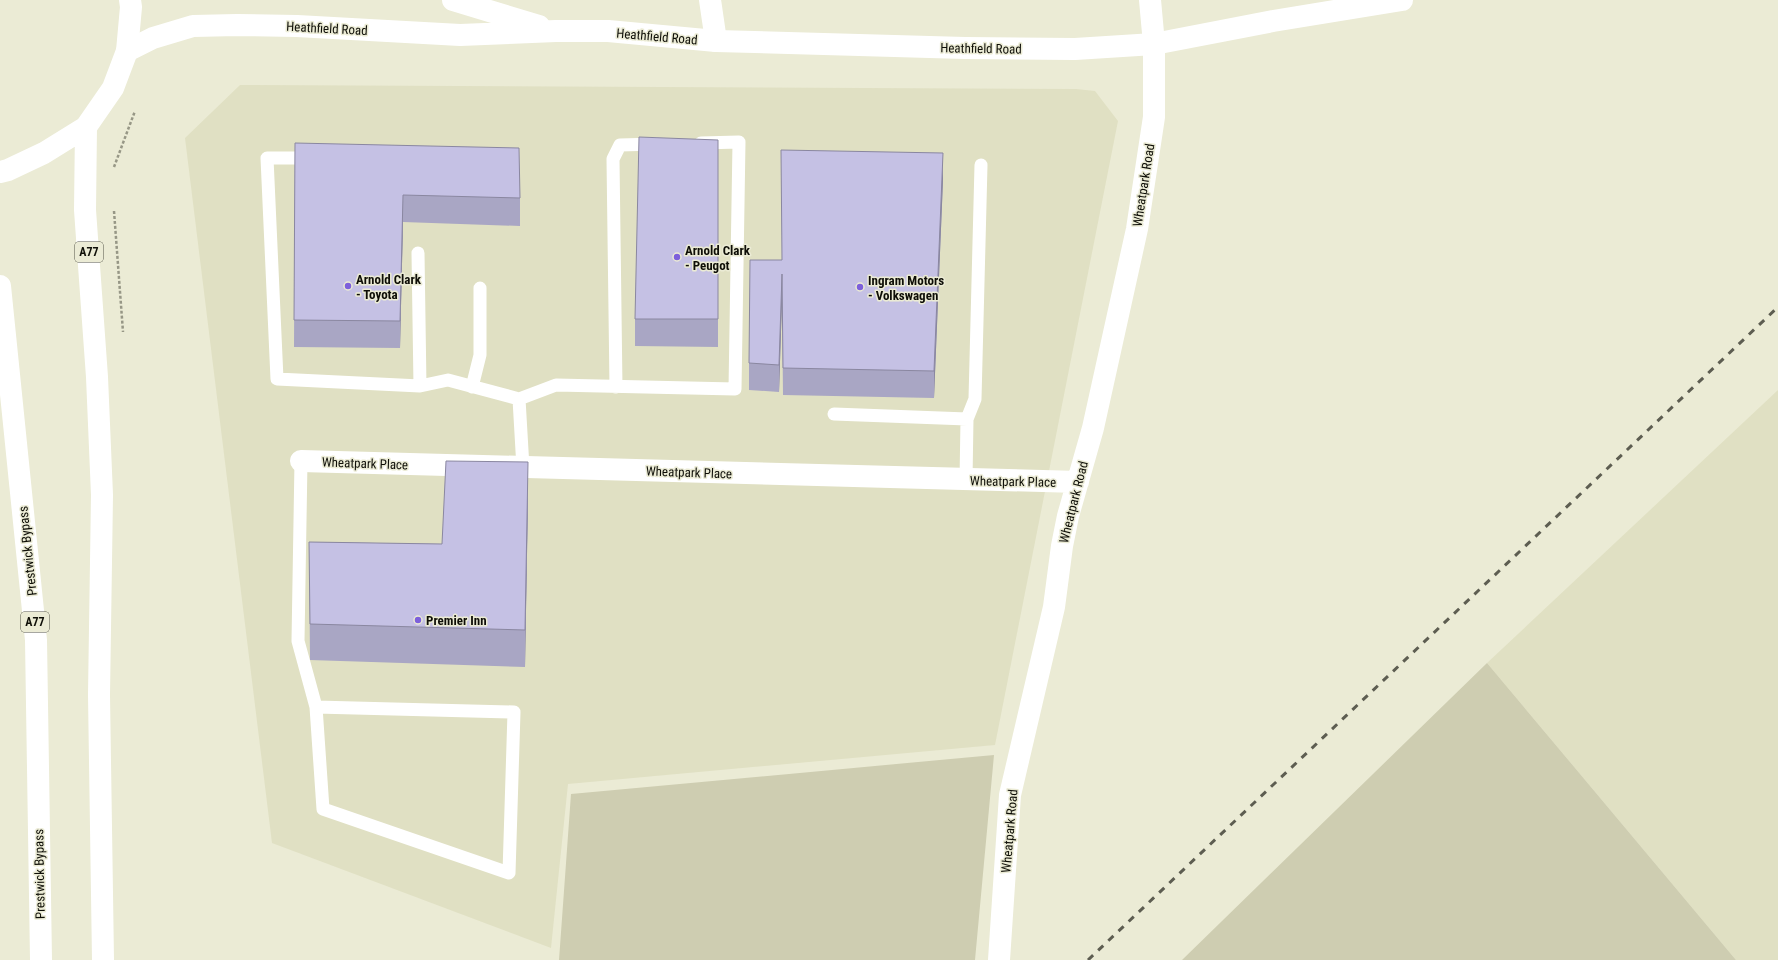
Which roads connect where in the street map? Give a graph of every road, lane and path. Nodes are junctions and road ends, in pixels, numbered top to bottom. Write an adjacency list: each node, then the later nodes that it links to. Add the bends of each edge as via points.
1 (130, 0): 9 (main road)
2 (453, 0): 6 (main road, Heathfield Road)
3 (710, 0): 7 (main road)
4 (1150, 0): 8 (main road, Wheatpark Road)
5 (1402, 0): 8 (main road, Heathfield Road)
6 (556, 31): 7 (main road, Heathfield Road, via 608,32); 9 (main road, Heathfield Road, via 460,35 297,26 193,26 153,38)
7 (716, 41): 8 (main road, Heathfield Road, via 1075,49)
8 (1154, 44): 28 (main road, Wheatpark Road, via 1154,117 1137,228)
9 (127, 51): 10 (main road, via 113,88)
10 (86, 127): 15 (main road, via 44,153); 31 (main road, A77, via 86,210 102,495 99,695)
11 (691, 143): 21 (lane, via 739,142 735,389)
12 (667, 144): 21 (lane, via 620,145 612,159)
13 (322, 158): 19 (lane, via 266,158 277,379)
14 (981, 165): 24 (lane, via 975,400)
15 (0, 172)
16 (418, 253): 19 (lane)
17 (0, 286): 30 (main road, Prestwick Bypass / A77, via 36,640)
18 (480, 288): 20 (lane, via 480,355)
19 (420, 386): 20 (lane, via 448,380)
20 (472, 386): 22 (lane)
21 (616, 386): 22 (lane, via 556,385)
22 (520, 399): 26 (lane)
23 (834, 414): 24 (lane)
24 (967, 419): 27 (lane)
25 (301, 461): 26 (main road, Wheatpark Place); 29 (lane, via 298,642)
26 (523, 468): 27 (main road, Wheatpark Place)
27 (966, 480): 28 (main road, Wheatpark Place)
28 (1078, 482): 32 (main road, Wheatpark Road, via 1062,546 1052,614 1010,795)
29 (316, 707): 29 (lane, via 323,809 509,872 514,712)
30 (41, 960)
31 (103, 960)
32 (999, 960)

